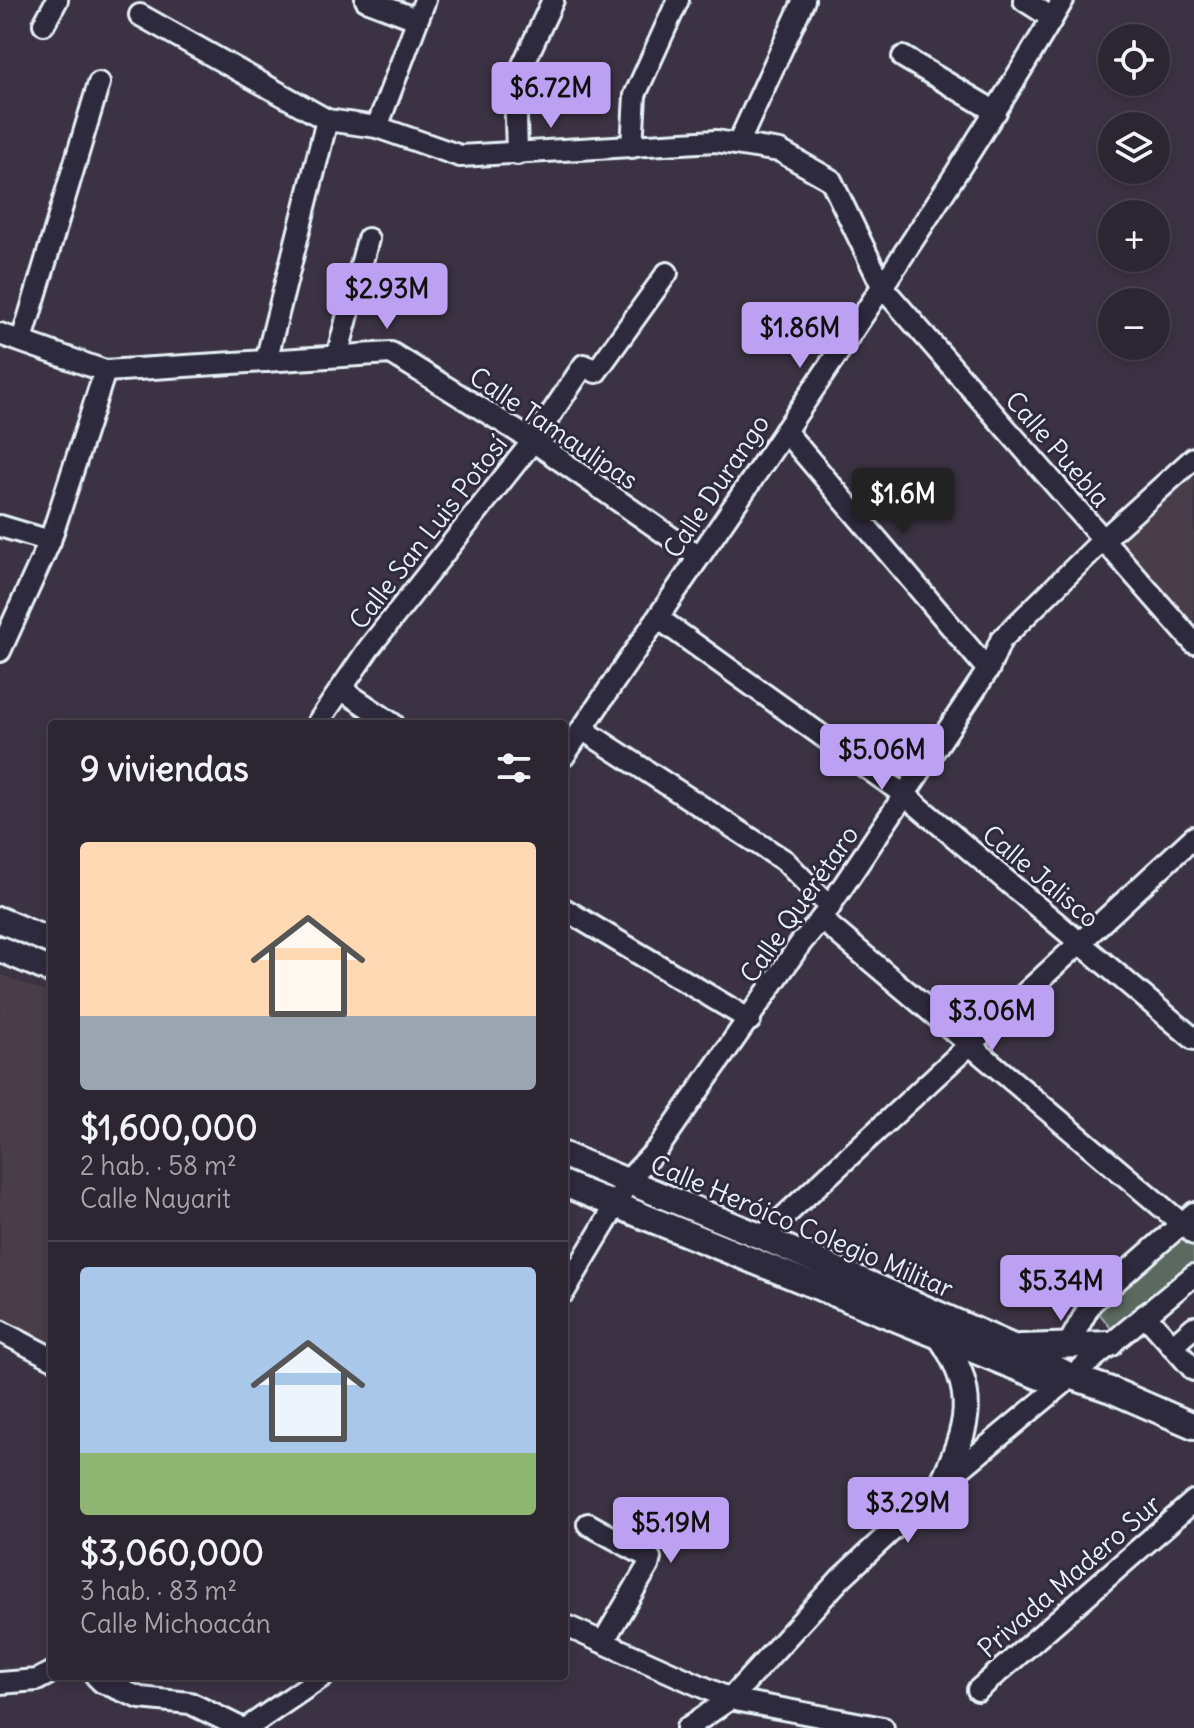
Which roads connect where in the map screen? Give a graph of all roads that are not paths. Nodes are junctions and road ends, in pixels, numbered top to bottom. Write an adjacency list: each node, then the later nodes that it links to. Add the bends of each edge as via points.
1 (57, 0): 10 (street)
2 (366, 0): 8 (street)
3 (553, 0): 18 (street, via 515,82)
4 (678, 0): 17 (street, via 635,95)
5 (804, 0): 16 (street)
6 (1024, 0): 7 (street)
7 (1058, 9): 13 (street, Calle Durango)
8 (420, 10): 15 (street)
9 (140, 15): 14 (street)
10 (44, 24)
11 (903, 57): 13 (street)
12 (99, 83): 23 (street)
13 (996, 112): 21 (street, Calle Durango)
14 (327, 120): 15 (street, Calle Puebla); 25 (street)
15 (377, 127): 18 (street, Calle Puebla, via 460,156)
16 (738, 144): 17 (street, Calle Puebla); 21 (street, Calle Puebla, via 780,151 831,180)
17 (632, 147): 18 (street, Calle Puebla)
18 (517, 154)
19 (368, 239): 24 (street)
20 (667, 273): 28 (street, Calle San Luis Potosí, via 596,372 584,365)
21 (883, 288): 27 (street, Calle Durango); 31 (street, Calle Puebla)
22 (0, 334): 23 (street, Calle Tamaulipas)
23 (22, 340): 26 (street, Calle Tamaulipas)
24 (337, 356): 25 (street, Calle Tamaulipas); 28 (street, Calle Tamaulipas, via 391,353)
25 (266, 361): 26 (street, Calle Tamaulipas)
26 (105, 371): 32 (street)
27 (785, 431): 33 (street, Calle Durango); 37 (street)
28 (533, 441): 33 (street, Calle Tamaulipas); 38 (street, Calle San Luis Potosí)
29 (1194, 458): 31 (street, Calle Querétaro)
30 (0, 526): 32 (street)
31 (1103, 540): 35 (street, Calle Puebla); 37 (street, Calle Querétaro, via 1001,640)
32 (50, 541): 36 (street)
33 (699, 557): 34 (street, Calle Durango)
34 (658, 618): 41 (street, Calle Durango); 43 (street, Calle Jalisco)
35 (1194, 643)
36 (4, 645)
37 (988, 670): 43 (street, Calle Querétaro)
38 (341, 689): 39 (street, Calle San Luis Potosí); 40 (street)
39 (320, 720)
40 (387, 720)
41 (582, 729): 42 (street, Calle Durango); 46 (street, via 785,861)
42 (568, 750)
43 (906, 796): 46 (street, Calle Querétaro); 49 (street, Calle Jalisco)
44 (1194, 837): 49 (street)
45 (568, 911): 52 (street)
46 (826, 913): 52 (street, Calle Querétaro); 54 (street)
47 (0, 920): 48 (main road)
48 (48, 940)
49 (1079, 942): 53 (street, Calle Jalisco); 54 (street)
50 (0, 949): 51 (main road)
51 (48, 969)
52 (750, 1020): 56 (street, Calle Querétaro, via 659,1147)
53 (1194, 1039)
54 (968, 1045): 59 (street); 60 (street)
55 (568, 1157): 56 (main road, Calle Heróico Colegio Militar)
56 (627, 1181): 58 (street, Calle Querétaro); 60 (main road, Calle Heróico Colegio Militar)
57 (568, 1186): 58 (main road, Calle Heróico Colegio Militar)
58 (616, 1205): 62 (street, Calle Querétaro); 64 (main road, Calle Heróico Colegio Militar)
59 (1190, 1223): 71 (street, via 1091,1303)
60 (762, 1237): 64 (main road, Calle Heróico Colegio Militar)
61 (1194, 1275): 63 (street)
62 (568, 1285)
63 (1145, 1315): 68 (street); 69 (street)
64 (920, 1318): 67 (main road, Calle Heróico Colegio Militar); 70 (main road, Calle Heróico Colegio Militar)
65 (1194, 1327): 69 (street)
66 (0, 1331): 72 (street)
67 (940, 1336): 74 (main road, Calle Heróico Colegio Militar); 77 (main road, via 954,1356 967,1397 961,1436)
68 (1110, 1344): 71 (main road); 74 (street)
69 (1172, 1346): 73 (street)
70 (1013, 1347): 71 (main road); 74 (main road, Calle Heróico Colegio Militar)
71 (1067, 1347)
72 (48, 1356)
73 (1193, 1368)
74 (1068, 1381): 75 (main road, Calle Heróico Colegio Militar); 76 (main road, Calle Heróico Colegio Militar); 77 (street)
75 (1194, 1426)
76 (1194, 1438)
77 (942, 1484): 87 (street, via 841,1578)
78 (1194, 1501): 86 (street, Privada Madero Sur)
79 (588, 1524): 81 (street, via 650,1558)
80 (568, 1627): 81 (street)
81 (603, 1642): 87 (street)
82 (48, 1674): 85 (street)
83 (100, 1680): 88 (street, via 140,1698 190,1703)
84 (317, 1680): 89 (street)
85 (0, 1683)
86 (978, 1690)
87 (730, 1699): 90 (street); 91 (street)
88 (205, 1719): 89 (street)
89 (244, 1728)
90 (687, 1728)
91 (883, 1728)

